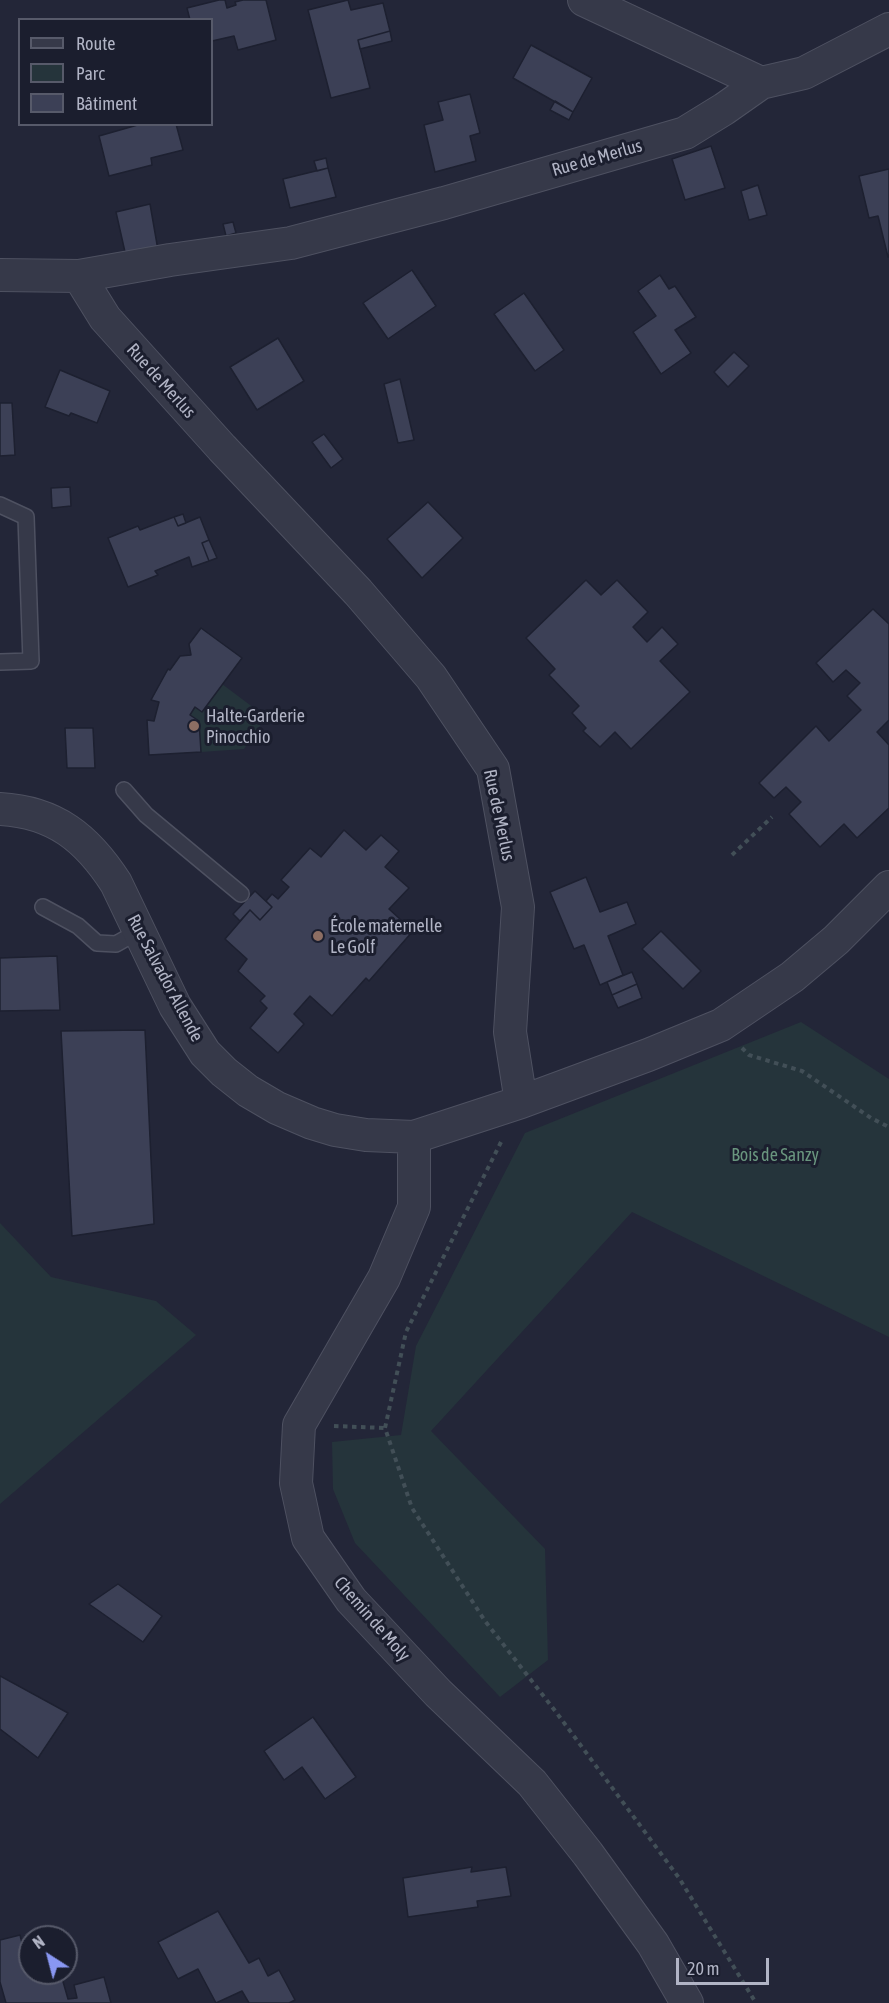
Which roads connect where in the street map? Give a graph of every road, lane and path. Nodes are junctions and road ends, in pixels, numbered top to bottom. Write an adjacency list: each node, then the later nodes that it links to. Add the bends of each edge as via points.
1 (584, 0): 3 (street)
2 (889, 29): 3 (street, via 804,73)
3 (761, 82): 5 (street, Rue de Merlus, via 685,133 444,203 291,243)
4 (0, 276): 5 (street)
5 (79, 276): 17 (street, Rue de Merlus, via 105,318 358,592 431,677 493,769 518,907 510,1032)
6 (0, 506): 7 (lane, via 26,517 32,661)
7 (0, 663)
8 (124, 790): 13 (lane, via 146,815)
9 (0, 809): 15 (street, Rue Salvador Allende, via 35,814 59,823 85,845 107,868)
10 (772, 817): 11 (path)
11 (732, 855)
12 (889, 887): 16 (street, Rue Salvador Allende, via 836,940)
13 (241, 894)
14 (43, 907): 15 (lane, via 78,926 98,944 116,944)
15 (139, 931): 19 (street, Rue Salvador Allende, via 196,1041 248,1091 277,1108 335,1130)
16 (721, 1025): 17 (street, Rue Salvador Allende); 18 (path, via 749,1055 802,1071)
17 (521, 1102): 19 (street, Rue Salvador Allende); 21 (path, via 406,1332)
18 (889, 1127)
19 (414, 1137): 20 (street, Chemin de Moly, via 414,1207 384,1278)
20 (299, 1425): 21 (path); 22 (street, Chemin de Moly, via 296,1483 308,1538 351,1600 438,1693 532,1783 653,1944)
21 (384, 1428): 23 (path, via 412,1508 479,1611 679,1878)
22 (687, 2003)
23 (756, 2003)

